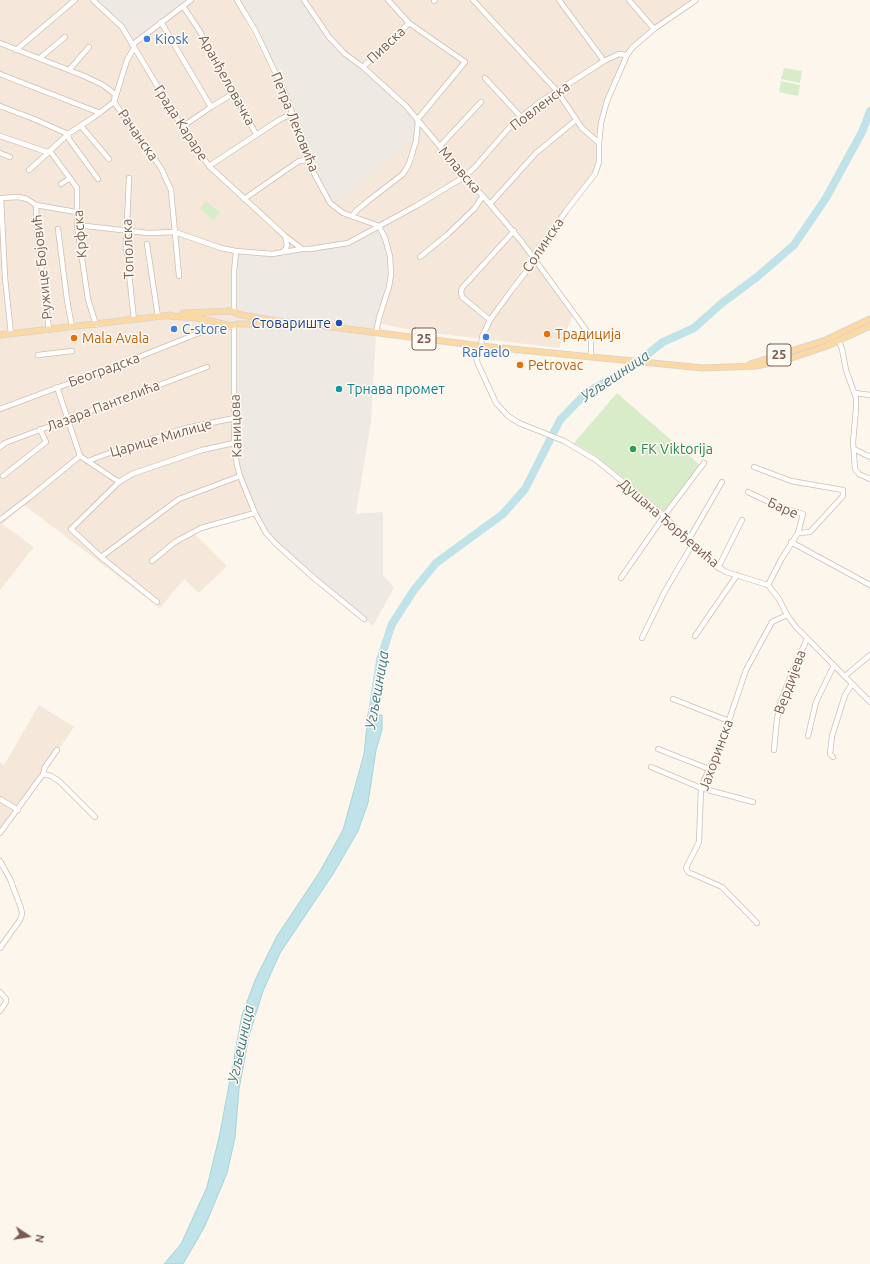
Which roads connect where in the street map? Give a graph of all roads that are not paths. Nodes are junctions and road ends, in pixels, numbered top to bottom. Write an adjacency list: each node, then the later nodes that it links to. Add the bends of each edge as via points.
1 (75, 0): 19 (street)
2 (93, 0): 17 (street, Града Караре, via 122,28)
3 (191, 0): 11 (street)
4 (237, 0): 34 (street, Петра Лековића, via 255,30 285,93)
5 (304, 0): 23 (street, Млавска, via 329,36 345,54)
6 (388, 0): 13 (street)
7 (473, 0): 27 (street)
8 (559, 0): 22 (street)
9 (629, 0): 14 (street)
10 (696, 0): 14 (street, Солинска)
11 (183, 6): 12 (street); 28 (street, Аранђеловачка)
12 (161, 22): 17 (street); 32 (street)
13 (410, 23): 23 (street, Пивска); 36 (street, via 465,62)
14 (654, 29): 20 (street, Солинска)
15 (66, 37): 21 (street)
16 (0, 43): 19 (street, Рачанска)
17 (133, 46): 29 (street); 39 (street, Града Караре)
18 (90, 47): 24 (street)
19 (16, 50): 21 (street, Рачанска)
20 (627, 55): 22 (street, Повленска, via 620,54); 43 (street, Солинска, via 607,101)
21 (40, 58): 24 (street, Рачанска)
22 (604, 61): 27 (street, Повленска)
23 (363, 67): 36 (street, Млавска)
24 (69, 70): 29 (street, Рачанска, via 113,92)
25 (0, 74): 33 (street)
26 (485, 78): 35 (street)
27 (557, 91): 35 (street, Повленска); 37 (street)
28 (234, 93): 32 (street); 41 (street, Аранђеловачка)
29 (114, 102): 33 (street); 68 (street, Рачанска, via 164,174 170,190)
30 (481, 102): 44 (street)
31 (0, 106): 40 (street)
32 (211, 107): 39 (street)
33 (100, 113): 38 (street)
34 (292, 114): 41 (street); 49 (street, Петра Лековића)
35 (521, 117): 52 (street, Повленска)
36 (418, 120): 44 (street, Млавска); 63 (street, via 416,141 403,174)
37 (576, 120): 43 (street, via 587,134); 61 (street, via 536,153)
38 (81, 126): 40 (street); 48 (street)
39 (182, 127): 50 (street, Града Караре)
40 (68, 134): 45 (street); 55 (street)
41 (256, 134): 50 (street)
42 (0, 136): 45 (street)
43 (599, 143): 76 (street, Солинска, via 599,162 595,174)
44 (440, 146): 52 (street, Млавска)
45 (49, 151): 51 (street); 53 (street, Крфска)
46 (0, 153): 47 (street)
47 (10, 157)
48 (109, 159)
49 (307, 160): 59 (street, via 299,162); 63 (street, Петра Лековића, via 330,203 342,213)
50 (209, 166): 59 (street, Града Караре)
51 (29, 170)
52 (464, 177): 57 (street, Млавска); 65 (street, Повленска)
53 (70, 178): 56 (street); 62 (street, Крфска, via 77,188)
54 (129, 178): 67 (street, Тополска)
55 (98, 179)
56 (61, 184)
57 (483, 196): 61 (street, Млавска); 75 (street, via 474,209)
58 (1, 198): 60 (street, via 19,197); 91 (street)
59 (244, 199): 70 (street, Града Караре)
60 (36, 204): 62 (street); 89 (street, Ружице Бојовић)
61 (490, 204): 69 (street, Млавска)
62 (76, 212): 64 (street, Крфска)
63 (352, 216): 65 (street, Петра Лековића)
64 (77, 225): 67 (street); 85 (street, Крфска, via 88,299)
65 (379, 226): 72 (street, Повленска, via 348,243); 90 (street, via 389,250 391,268 389,287)
66 (58, 229): 88 (street)
67 (126, 230): 68 (street, via 148,233); 82 (street, Тополска)
68 (175, 232): 73 (street, Повленска); 77 (street, Рачанска)
69 (514, 232): 76 (street, Млавска); 83 (street, via 460,292 462,298)
70 (285, 236): 72 (street, Града Караре); 74 (street, via 287,245)
71 (147, 244): 80 (street)
72 (302, 249): 74 (street, Повленска)
73 (236, 251): 74 (street, Повленска); 78 (street)
74 (281, 254)
75 (420, 257)
76 (534, 258): 83 (street, Солинска); 98 (street, Млавска, via 589,334)
77 (179, 276)
78 (234, 312): 79 (main road, 25); 84 (main road, 25); 86 (main road, via 239,318); 86 (main road, via 227,313 224,317)
79 (168, 316): 80 (main road, 25); 86 (main road, 25, via 198,318)
80 (158, 317): 82 (main road, 25)
81 (870, 319): 99 (main road, 25, via 826,340)
82 (134, 320): 85 (main road, 25)
83 (490, 320): 95 (street, Солинска)
84 (295, 324): 86 (main road, 25); 90 (main road, 25)
85 (96, 325): 88 (main road, 25)
86 (232, 325): 101 (street, Београдска, via 199,333 124,364); 105 (street, Каницова)
87 (870, 326): 93 (main road, 25)
88 (72, 327): 89 (main road, 25)
89 (50, 330): 91 (main road, 25)
90 (376, 333): 94 (main road, 25)
91 (11, 334): 92 (main road, 25)
92 (0, 335)
93 (840, 341): 99 (main road, 25, via 789,359); 102 (street, via 846,370)
94 (472, 345): 95 (main road, 25); 123 (street, Душана Ђорђевића, via 478,364 501,410 519,423 564,441 596,460)
95 (481, 346): 98 (main road, 25)
96 (72, 351): 97 (street)
97 (38, 355)
98 (591, 357): 99 (main road, 25, via 703,368)
99 (744, 366)
100 (207, 367): 106 (street, Лазара Пантелића)
101 (57, 387): 104 (street, Београдска); 106 (street)
102 (855, 393): 103 (street); 110 (street, via 857,404)
103 (870, 395)
104 (0, 409)
105 (235, 418): 108 (street, Каницова); 113 (street, Царице Милице, via 186,428)
106 (67, 419): 107 (street, Лазара Пантелића); 111 (street)
107 (40, 429): 109 (street, Лазара Пантелића); 116 (street, via 46,442)
108 (234, 442): 117 (street, Каницова); 119 (street, via 132,474)
109 (0, 447)
110 (854, 449): 112 (street); 118 (street, via 855,469)
111 (80, 456): 113 (street); 124 (street)
112 (870, 457)
113 (88, 461): 119 (street)
114 (704, 463): 123 (street)
115 (754, 467): 126 (street, via 791,481 843,490 843,496 810,532)
116 (3, 476)
117 (240, 476): 122 (street, Каницова); 130 (street, via 179,499)
118 (870, 479)
119 (119, 482): 130 (street, via 71,529)
120 (722, 482): 127 (street)
121 (748, 492): 126 (street, Баре, via 775,505 804,514)
122 (255, 513): 131 (street, via 201,528 175,542); 139 (street, Каницова, via 266,533 276,544)
123 (664, 516): 127 (street, Душана Ђорђевића); 134 (street)
124 (0, 520)
125 (742, 520): 132 (street)
126 (798, 533): 128 (street)
127 (688, 541): 129 (street, Душана Ђорђевића)
128 (791, 542): 135 (street); 136 (street)
129 (692, 545): 132 (street, Душана Ђорђевића); 141 (street)
130 (101, 557): 137 (street)
131 (152, 561)
132 (718, 568): 133 (street, Душана Ђорђевића)
133 (736, 575): 135 (street, Душана Ђорђевића); 140 (street)
134 (621, 578)
135 (768, 585): 138 (street)
136 (870, 585)
137 (157, 602)
138 (787, 615): 142 (street); 149 (street, Јахоринска, via 772,622 746,670)
139 (364, 619)
140 (695, 636)
141 (642, 638)
142 (807, 639): 144 (street); 153 (street, Вердијева, via 781,701 776,719)
143 (870, 655): 145 (street)
144 (834, 666): 145 (street); 150 (street, via 816,702)
145 (845, 676): 146 (street)
146 (852, 684): 148 (street); 154 (street, via 845,695 832,736 830,754)
147 (673, 699): 149 (street)
148 (870, 702)
149 (729, 721): 156 (street, Јахоринска, via 722,744)
150 (808, 736)
151 (658, 749): 156 (street)
152 (57, 750): 157 (street)
153 (774, 750)
154 (833, 757)
155 (651, 766): 158 (street)
156 (709, 769): 158 (street, Јахоринска)
157 (43, 774): 161 (street); 162 (street, via 59,781)
158 (701, 788): 160 (street); 165 (street, Јахоринска, via 699,842 686,868 688,872 722,887)
159 (0, 799): 161 (street)
160 (753, 802)
161 (18, 810): 163 (street)
162 (95, 817)
163 (0, 833)
164 (0, 862): 166 (street, via 10,879 22,914)
165 (757, 923)
166 (0, 948)
167 (0, 992): 168 (street, via 6,1002)
168 (0, 1010)

